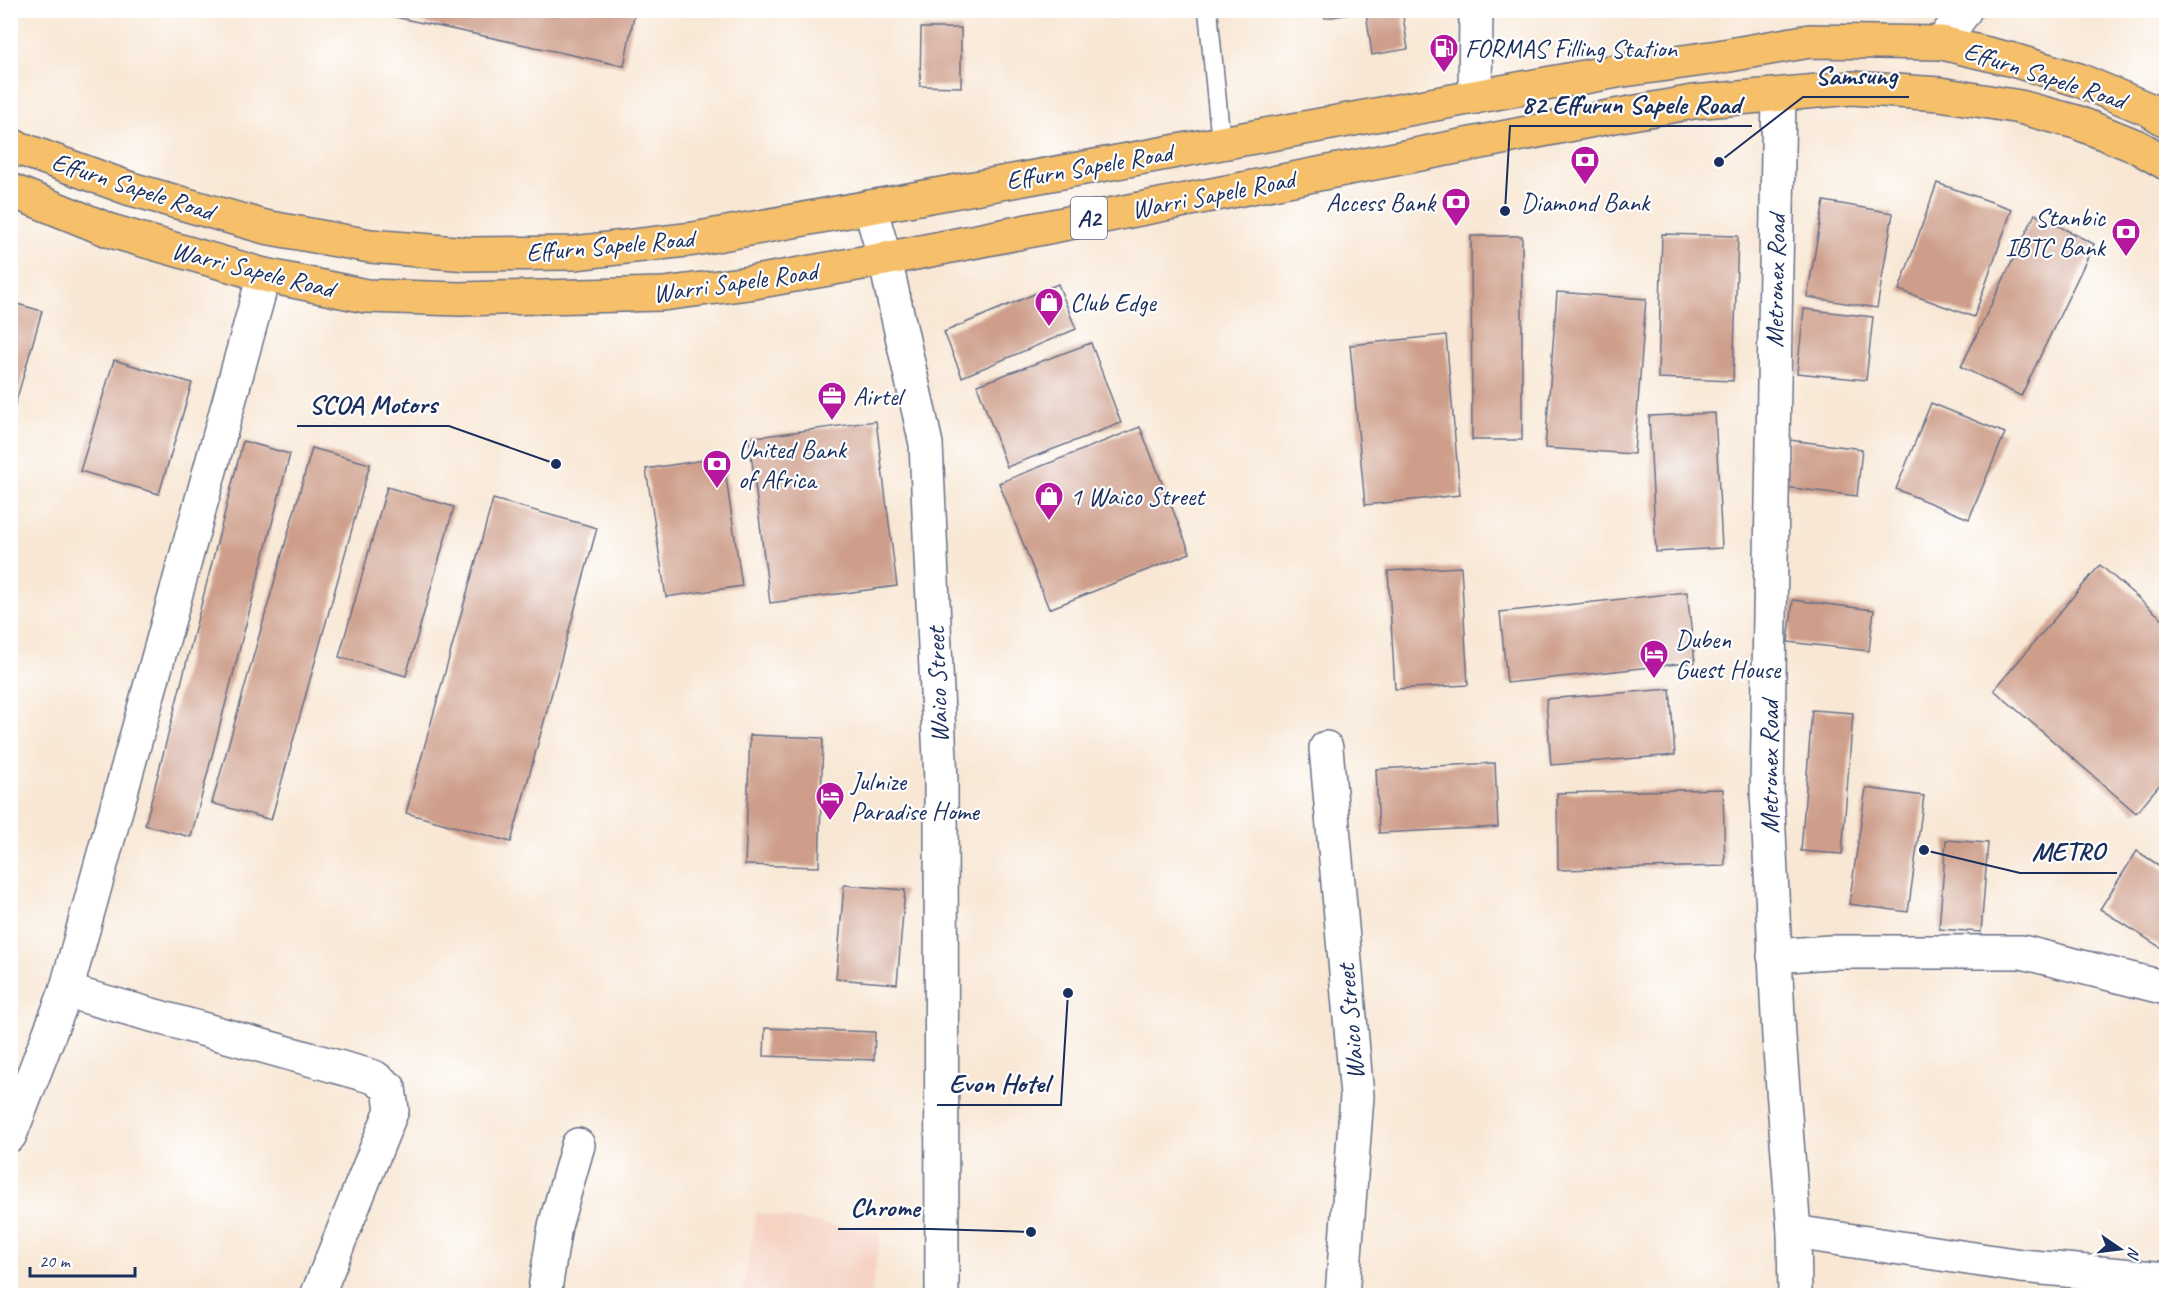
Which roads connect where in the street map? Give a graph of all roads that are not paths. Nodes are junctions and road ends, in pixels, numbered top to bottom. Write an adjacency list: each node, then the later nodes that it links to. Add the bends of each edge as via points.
1 (1208, 10): 8 (lane)
2 (1476, 10): 6 (street)
3 (1965, 10): 4 (street)
4 (1942, 44): 6 (highway, Effurn Sapele Road / A2, via 1810,41); 7 (highway, Effurn Sapele Road / A2, via 2079,80)
5 (1779, 94): 10 (highway, Warri Sapele Road / A2, via 1852,88 1940,94 2020,107 2076,122 2138,147); 15 (highway, Warri Sapele Road / A2, via 1693,102 1609,117); 18 (street, Metronex Road, via 1767,791)
6 (1475, 97): 8 (highway, Effurn Sapele Road / A2)
7 (2166, 120)
8 (1221, 143): 13 (highway, Effurn Sapele Road / A2)
9 (10, 145): 11 (highway, Effurn Sapele Road / A2)
10 (2166, 164)
11 (131, 189): 13 (highway, Effurn Sapele Road / A2, via 265,227 370,246 468,254 585,252 694,239); 14 (highway)
12 (10, 190): 14 (highway, Warri Sapele Road / A2)
13 (870, 207): 15 (street, Waico Street)
14 (111, 231): 16 (highway, Warri Sapele Road / A2)
15 (885, 258): 16 (highway, Warri Sapele Road / A2, via 663,294 366,296); 27 (street, Waico Street, via 926,444 941,782)
16 (264, 275): 20 (street)
17 (1326, 748): 28 (street, Waico Street, via 1357,1096)
18 (1774, 956): 19 (street, via 1830,952 2022,952); 23 (street, Metronex Road)
19 (2166, 988)
20 (66, 992): 21 (street); 25 (street, via 374,1077 389,1088 392,1110)
21 (10, 1135)
22 (578, 1145): 26 (street, via 555,1226)
23 (1794, 1232): 24 (street, via 2021,1266); 29 (street, Metronex Road)
24 (2166, 1279)
25 (317, 1296)
26 (544, 1296)
27 (942, 1296)
28 (1342, 1296)
29 (1795, 1296)

